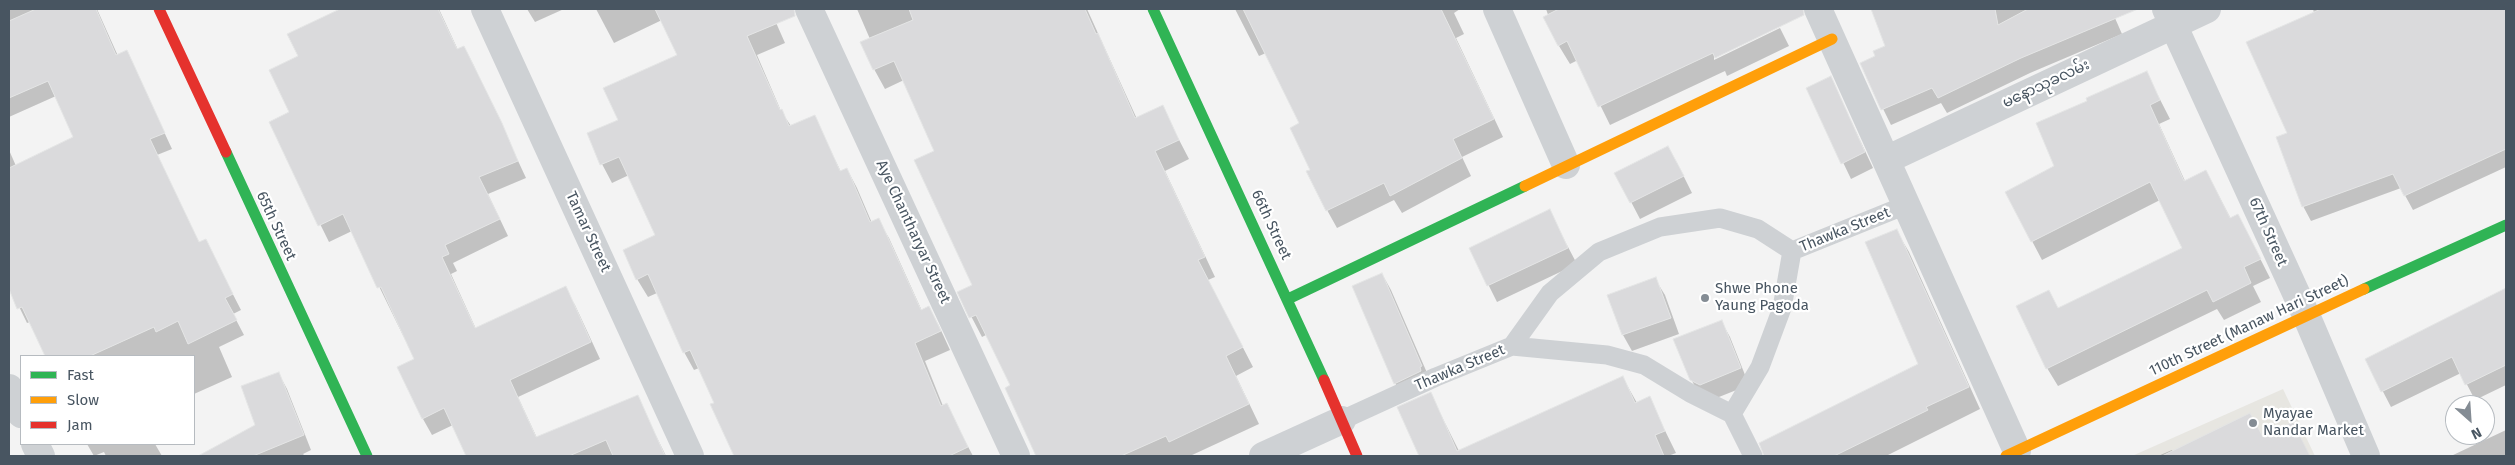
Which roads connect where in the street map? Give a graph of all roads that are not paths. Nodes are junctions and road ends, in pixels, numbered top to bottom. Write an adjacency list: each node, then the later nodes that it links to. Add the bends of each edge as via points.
1 (158, 9): 23 (street, 65th Street)
2 (485, 9): 24 (street, Tamar Street)
3 (809, 9): 25 (street, Aye Chantharyar Street)
4 (1152, 9): 15 (street, 66th Street)
5 (1497, 9): 11 (street)
6 (1818, 9): 9 (street)
7 (2207, 9): 8 (street, မနောသုခလမ်း)
8 (2170, 16): 10 (street, မနောသုခလမ်း); 16 (street, 67th Street)
9 (1832, 38): 10 (street); 11 (street)
10 (1886, 160): 12 (street)
11 (1566, 165): 15 (street)
12 (1906, 205): 14 (lane, Thawka Street); 22 (street)
13 (2506, 226): 16 (street, 110th Street (Manaw Hari Street))
14 (1792, 251): 17 (lane, Thawka Street, via 1758,229 1720,218 1660,227 1599,252 1550,293); 20 (lane, via 1782,308 1760,366)
15 (1288, 299): 21 (street, 66th Street)
16 (2306, 315): 22 (street, 110th Street (Manaw Hari Street)); 29 (street, 67th Street)
17 (1512, 346): 20 (lane, via 1607,355 1644,365); 21 (lane, Thawka Street)
18 (9, 388): 19 (street)
19 (20, 412)
20 (1732, 414): 28 (lane)
21 (1342, 420): 26 (street, Thawka Street); 27 (street, 66th Street)
22 (2012, 454)
23 (367, 456)
24 (690, 456)
25 (1016, 456)
26 (1263, 456)
27 (1357, 456)
28 (1753, 456)
29 (2366, 456)

